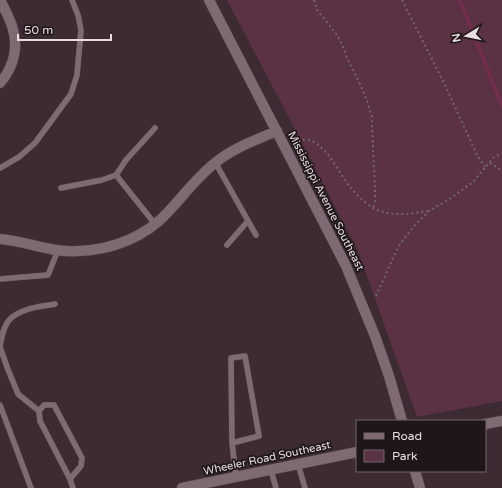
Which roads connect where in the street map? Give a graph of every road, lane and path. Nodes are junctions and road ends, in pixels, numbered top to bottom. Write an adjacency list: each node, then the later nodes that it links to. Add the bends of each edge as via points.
1 (0, 0): 6 (main road, via 13,27 15,46 11,65)
2 (72, 0): 14 (lane, via 81,30 77,76 71,94 36,143)
3 (209, 0): 8 (main road, Mississippi Avenue Southeast)
4 (314, 0): 18 (path, via 317,10 337,34 368,101 372,117 375,188)
5 (402, 0): 13 (path)
6 (0, 83)
7 (155, 128): 16 (lane)
8 (277, 131): 11 (main road); 32 (main road, Mississippi Avenue Southeast, via 354,282 375,336)
9 (298, 141): 18 (path, via 311,141 320,146 350,187)
10 (502, 153): 12 (path)
11 (215, 162): 20 (lane); 21 (main road)
12 (490, 162): 13 (path); 15 (path)
13 (485, 167): 19 (path, via 469,186)
14 (0, 168)
15 (502, 171)
16 (116, 175): 17 (lane); 21 (lane)
17 (61, 188)
18 (373, 208): 19 (path, via 399,214)
19 (429, 211): 27 (path, via 398,247)
20 (248, 221): 22 (lane); 24 (lane)
21 (155, 224): 25 (main road, via 131,240 112,246 87,251)
22 (256, 235)
23 (0, 239): 25 (main road)
24 (227, 245)
25 (58, 250): 26 (lane, via 48,275)
26 (0, 279)
27 (376, 296)
28 (54, 304): 29 (lane, via 22,311 9,320)
29 (0, 346): 31 (lane, via 18,394)
30 (0, 404): 43 (lane)
31 (38, 411): 41 (lane, via 40,421); 41 (lane, via 44,405 54,404 82,458 81,466)
32 (402, 420)
33 (502, 421): 34 (main road)
34 (486, 424)
35 (232, 443): 35 (lane, via 231,358 245,356 259,436); 40 (lane)
36 (356, 452): 37 (main road, Wheeler Road Southeast)
37 (298, 464): 38 (main road, Wheeler Road Southeast); 46 (lane)
38 (271, 470): 40 (main road, Wheeler Road Southeast); 45 (lane)
39 (415, 472): 47 (main road)
40 (236, 477): 42 (main road, Wheeler Road Southeast)
41 (70, 479): 44 (lane)
42 (188, 487)
43 (31, 488)
44 (73, 488)
45 (276, 488)
46 (305, 488)
47 (420, 488)

